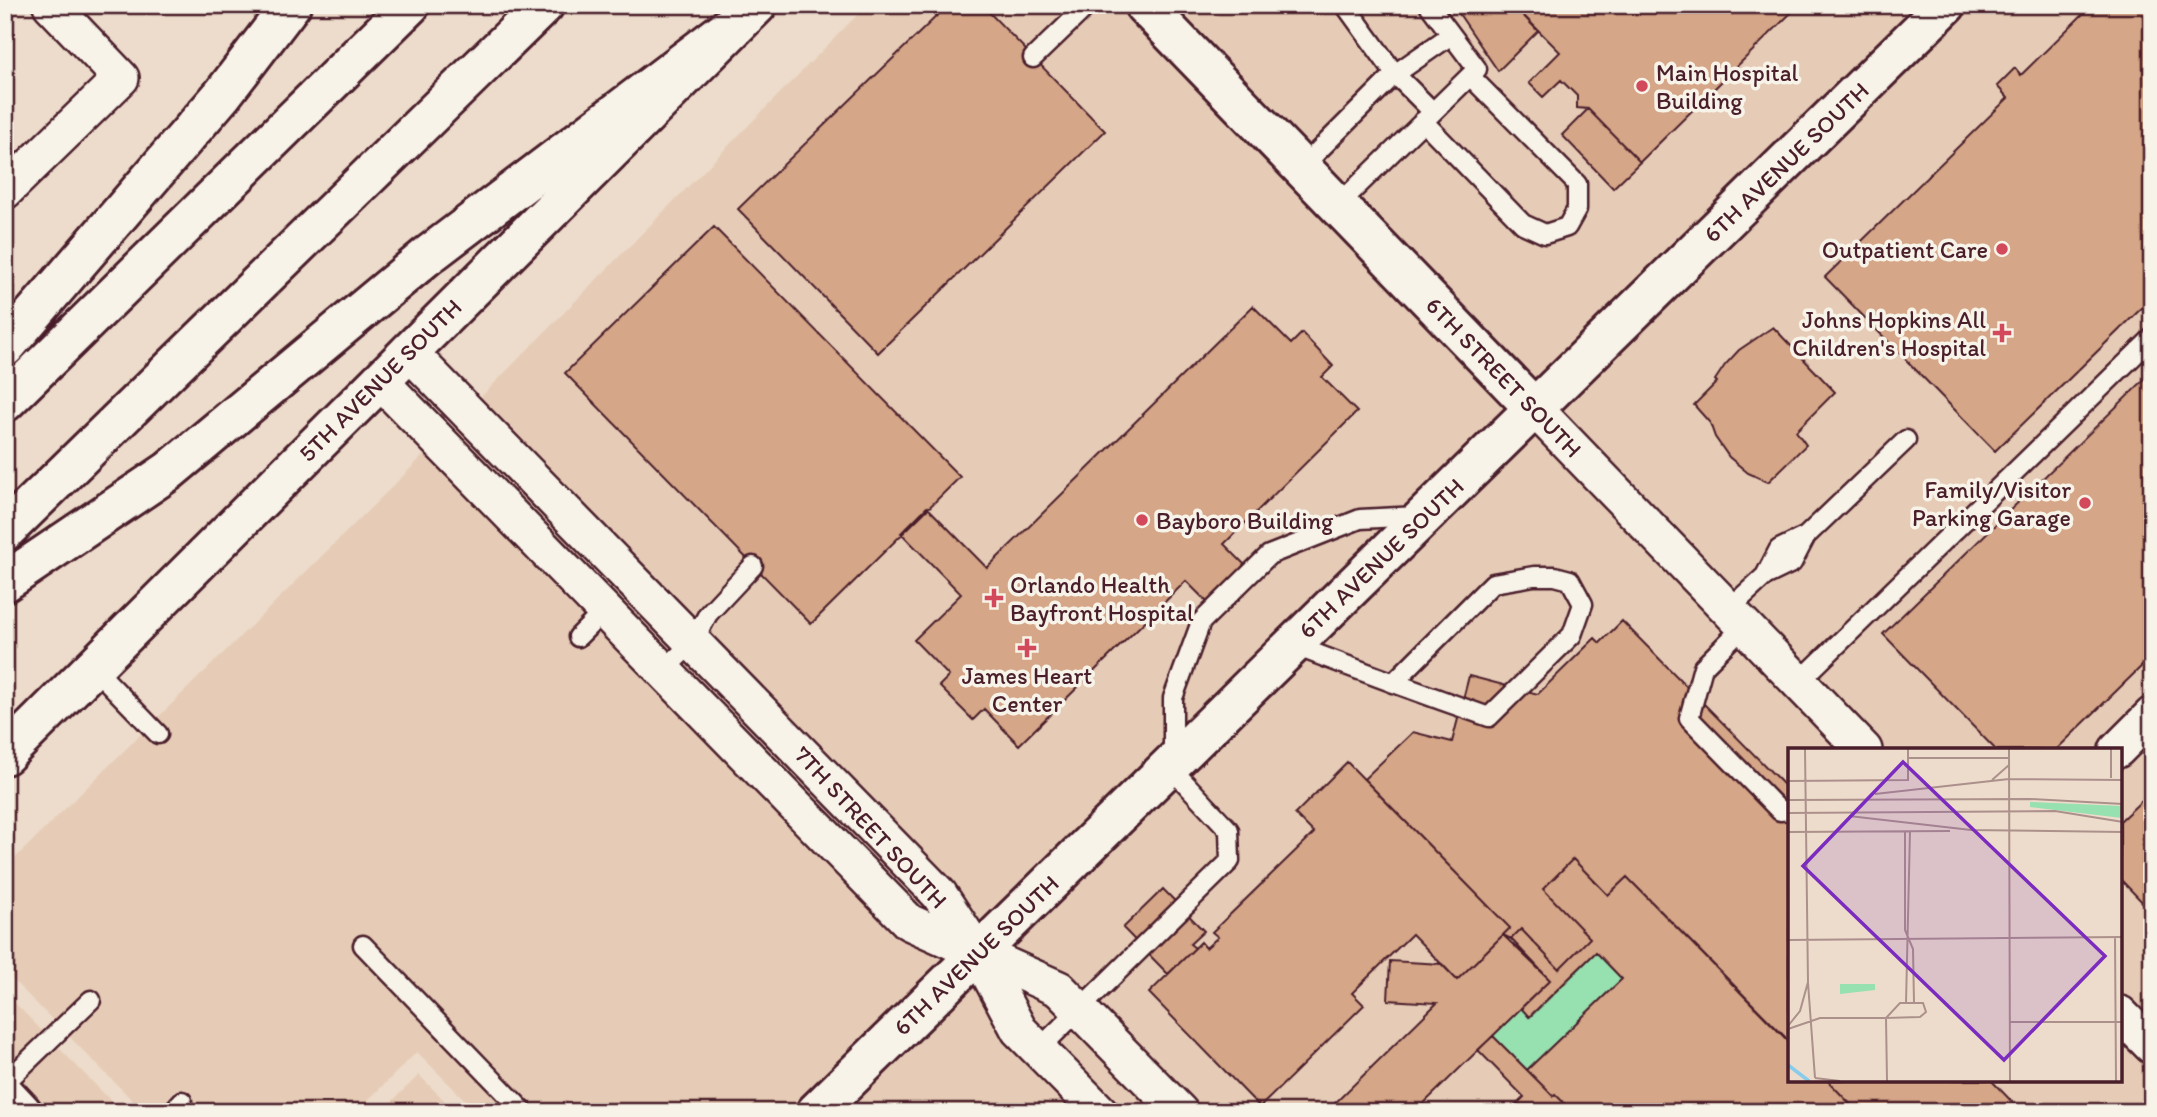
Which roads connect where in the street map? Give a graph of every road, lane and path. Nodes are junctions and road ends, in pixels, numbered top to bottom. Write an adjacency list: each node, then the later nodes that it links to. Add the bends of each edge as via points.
1 (51, 5): 17 (street, via 121,78)
2 (290, 5): 20 (main road, via 223,94)
3 (410, 5): 23 (main road)
4 (544, 5): 27 (main road)
5 (1088, 5): 12 (lane)
6 (1144, 5): 16 (main road, 6TH STREET SOUTH)
7 (1345, 5): 13 (lane)
8 (1430, 5): 11 (lane)
9 (1945, 5): 24 (main road, 6TH AVENUE SOUTH)
10 (749, 12): 21 (main road, 5TH AVENUE SOUTH); 29 (main road, via 426,257 169,471)
11 (1451, 35): 13 (lane); 14 (lane, via 1477,69)
12 (1033, 58)
13 (1395, 74): 15 (lane); 16 (lane)
14 (1470, 76): 15 (lane); 15 (lane, via 1577,184 1577,209 1567,227 1545,234 1523,224)
15 (1428, 117): 18 (lane)
16 (1302, 167): 18 (main road, 6TH STREET SOUTH)
17 (5, 191)
18 (1338, 205): 24 (main road, 6TH STREET SOUTH)
19 (2152, 338): 37 (lane)
20 (5, 347)
21 (408, 351): 22 (main road, 5TH AVENUE SOUTH); 33 (street, 7TH STREET SOUTH)
22 (379, 380): 30 (street, 7TH STREET SOUTH); 35 (main road, 5TH AVENUE SOUTH)
23 (5, 401)
24 (1534, 408): 26 (main road, 6TH AVENUE SOUTH); 31 (street, 6TH STREET SOUTH)
25 (1906, 440): 31 (lane, via 1805,536 1779,549)
26 (1425, 515): 34 (main road, 6TH AVENUE SOUTH); 44 (lane, via 1360,519 1269,555 1201,622 1173,698)
27 (5, 531)
28 (753, 566): 33 (lane, via 708,614)
29 (5, 582)
30 (605, 610): 32 (lane); 36 (street, 7TH STREET SOUTH)
31 (1737, 617): 37 (street, 6TH STREET SOUTH); 45 (lane, via 1703,667 1689,718 1780,811)
32 (578, 636)
33 (693, 642): 36 (lane); 47 (street, 7TH STREET SOUTH, via 939,894)
34 (1293, 645): 38 (lane); 44 (main road, 6TH AVENUE SOUTH)
35 (93, 667): 40 (lane); 43 (main road, 5TH AVENUE SOUTH)
36 (664, 670): 47 (street, 7TH STREET SOUTH, via 909,922)
37 (1799, 682): 41 (street, 6TH STREET SOUTH)
38 (1393, 683): 38 (lane, via 1489,717 1572,635 1583,604 1578,591 1570,580 1555,576 1493,583)
39 (2152, 715): 42 (street)
40 (158, 734)
41 (1862, 748)
42 (2119, 748)
43 (5, 755)
44 (1171, 764): 47 (main road, 6TH AVENUE SOUTH); 49 (lane, via 1229,830 1230,860)
45 (1788, 810)
46 (363, 946): 56 (lane)
47 (978, 953): 49 (street, via 1059,989); 52 (street, via 1019,1030); 57 (main road, 6TH AVENUE SOUTH)
48 (91, 1000): 53 (lane)
49 (1079, 1009): 52 (lane); 59 (street)
50 (2122, 1016): 51 (street)
51 (2152, 1046)
52 (1038, 1049): 58 (street)
53 (5, 1083)
54 (5, 1094): 55 (main road)
55 (22, 1112)
56 (524, 1112)
57 (816, 1112)
58 (1100, 1112)
59 (1180, 1112)

